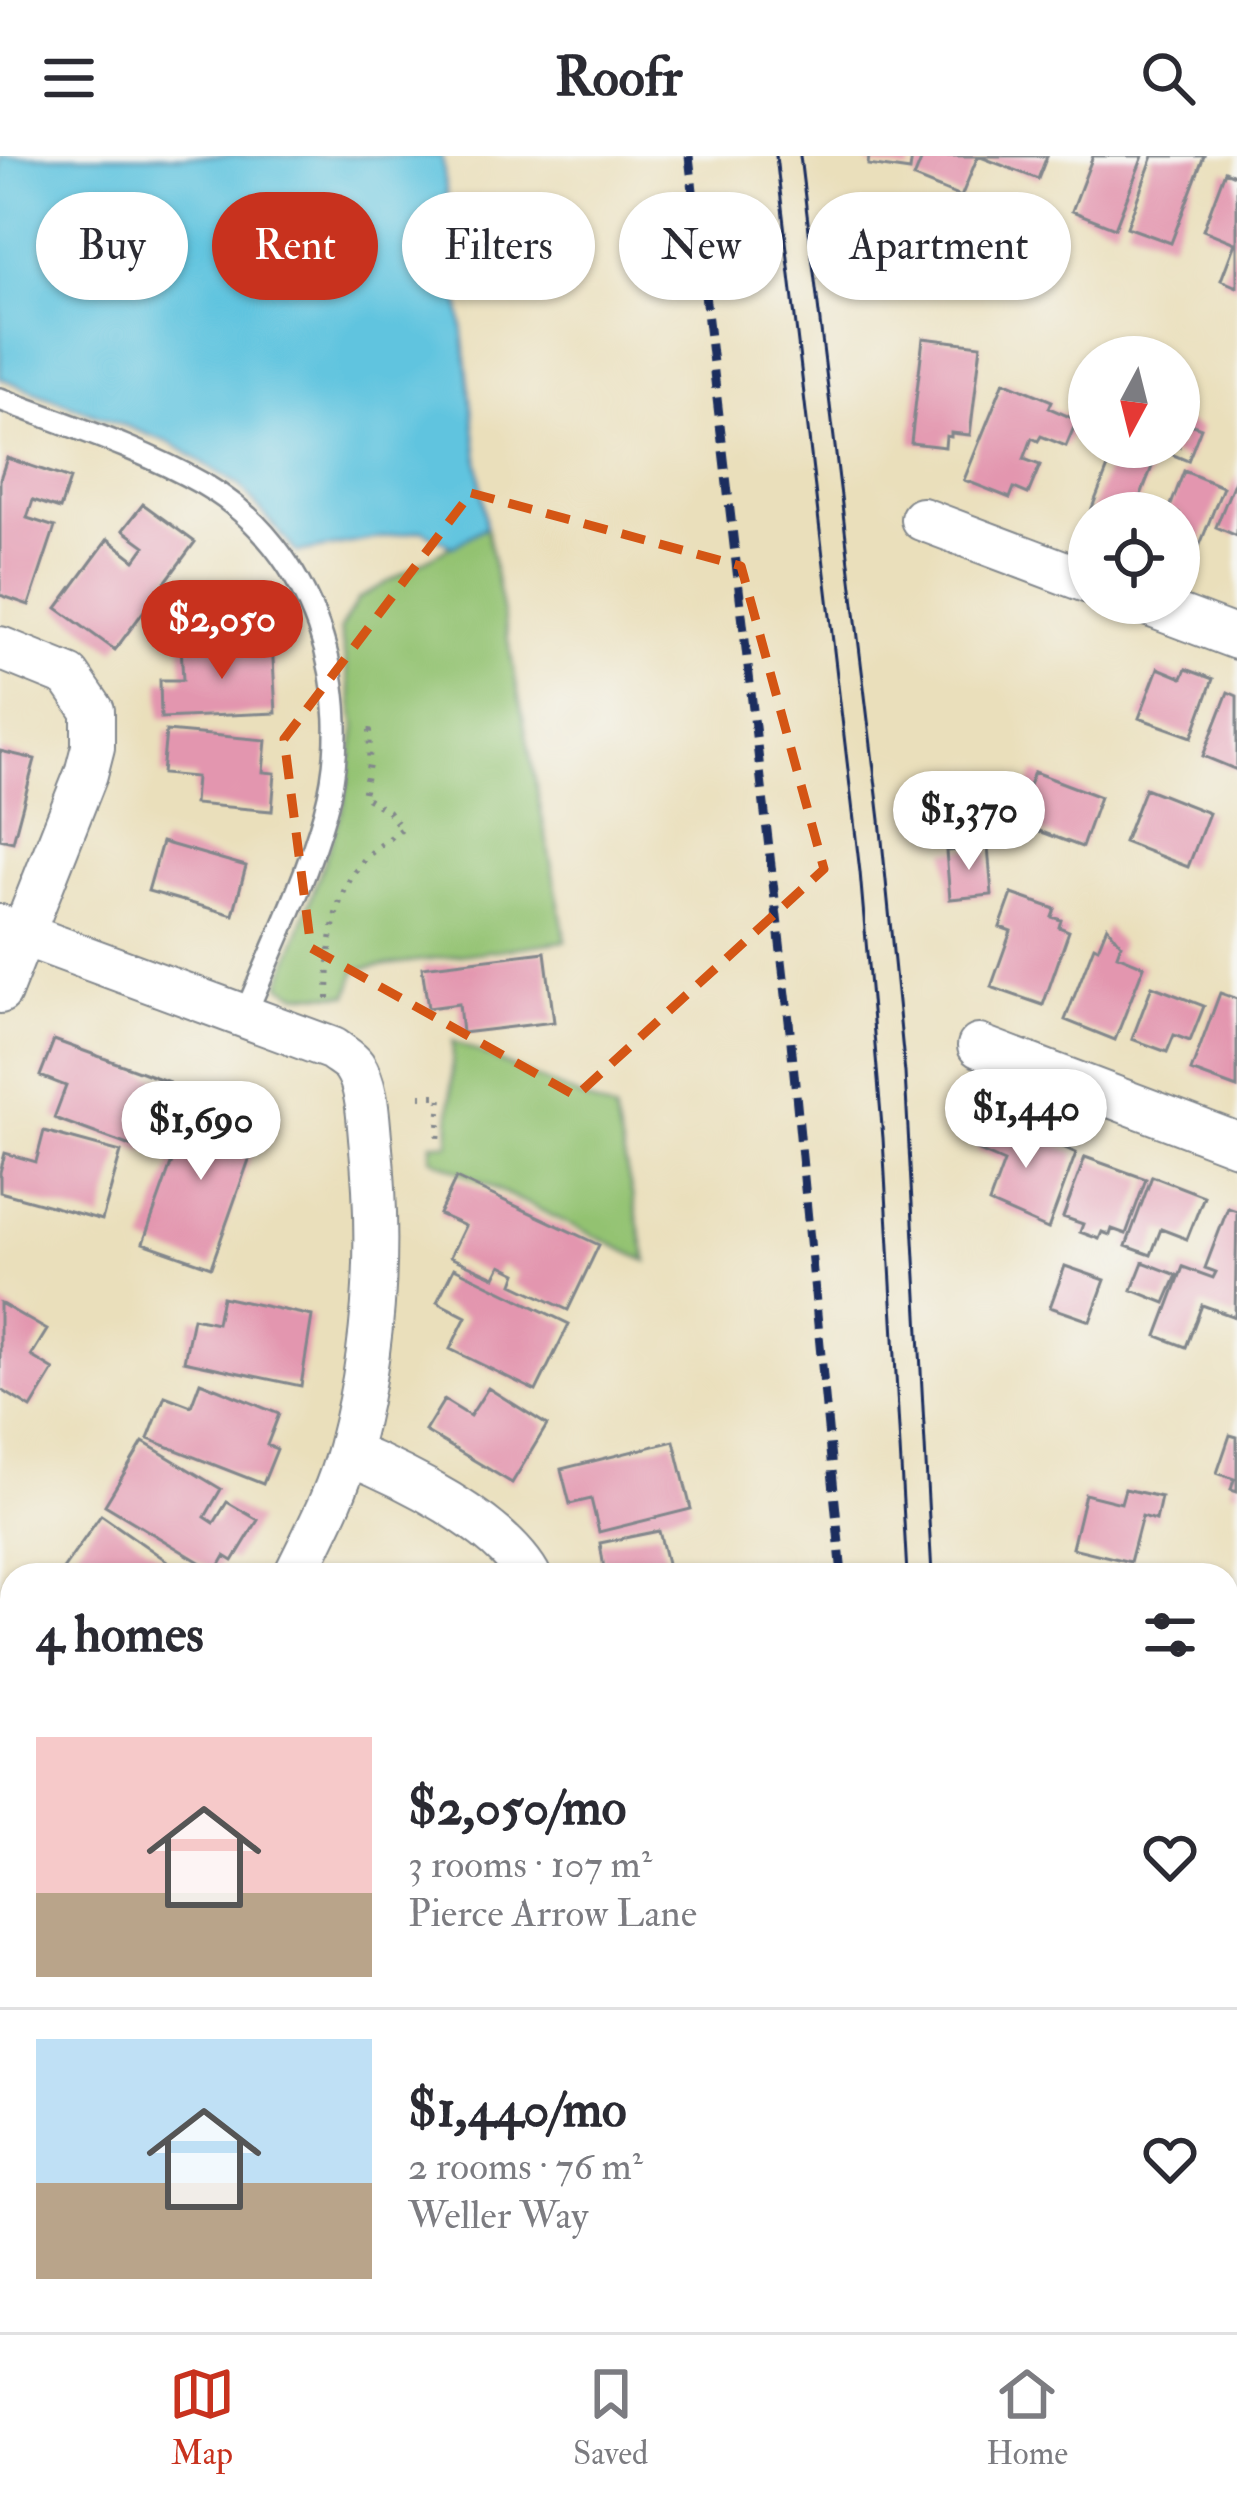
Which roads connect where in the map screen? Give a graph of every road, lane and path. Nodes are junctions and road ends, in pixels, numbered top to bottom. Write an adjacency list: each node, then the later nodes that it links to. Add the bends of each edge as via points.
1 (0, 399): 11 (lane, via 206,486 265,535 316,615 335,689 326,809)
2 (922, 518): 3 (street)
3 (1068, 574)
4 (1200, 624): 5 (street)
5 (1237, 638)
6 (0, 648): 8 (street, via 69,676 93,711 86,774)
7 (354, 731): 10 (path, via 370,731 363,796 402,829 366,858 336,906)
8 (11, 931): 9 (street); 11 (street)
9 (0, 992)
10 (328, 999)
11 (244, 1017): 16 (street, via 333,1049 354,1066 364,1094 377,1223 375,1300)
12 (979, 1046): 15 (street)
13 (420, 1096): 14 (path, via 441,1096)
14 (438, 1143)
15 (1237, 1144)
16 (348, 1453): 17 (street); 18 (street, via 437,1497)
17 (302, 1563)
18 (519, 1563)

